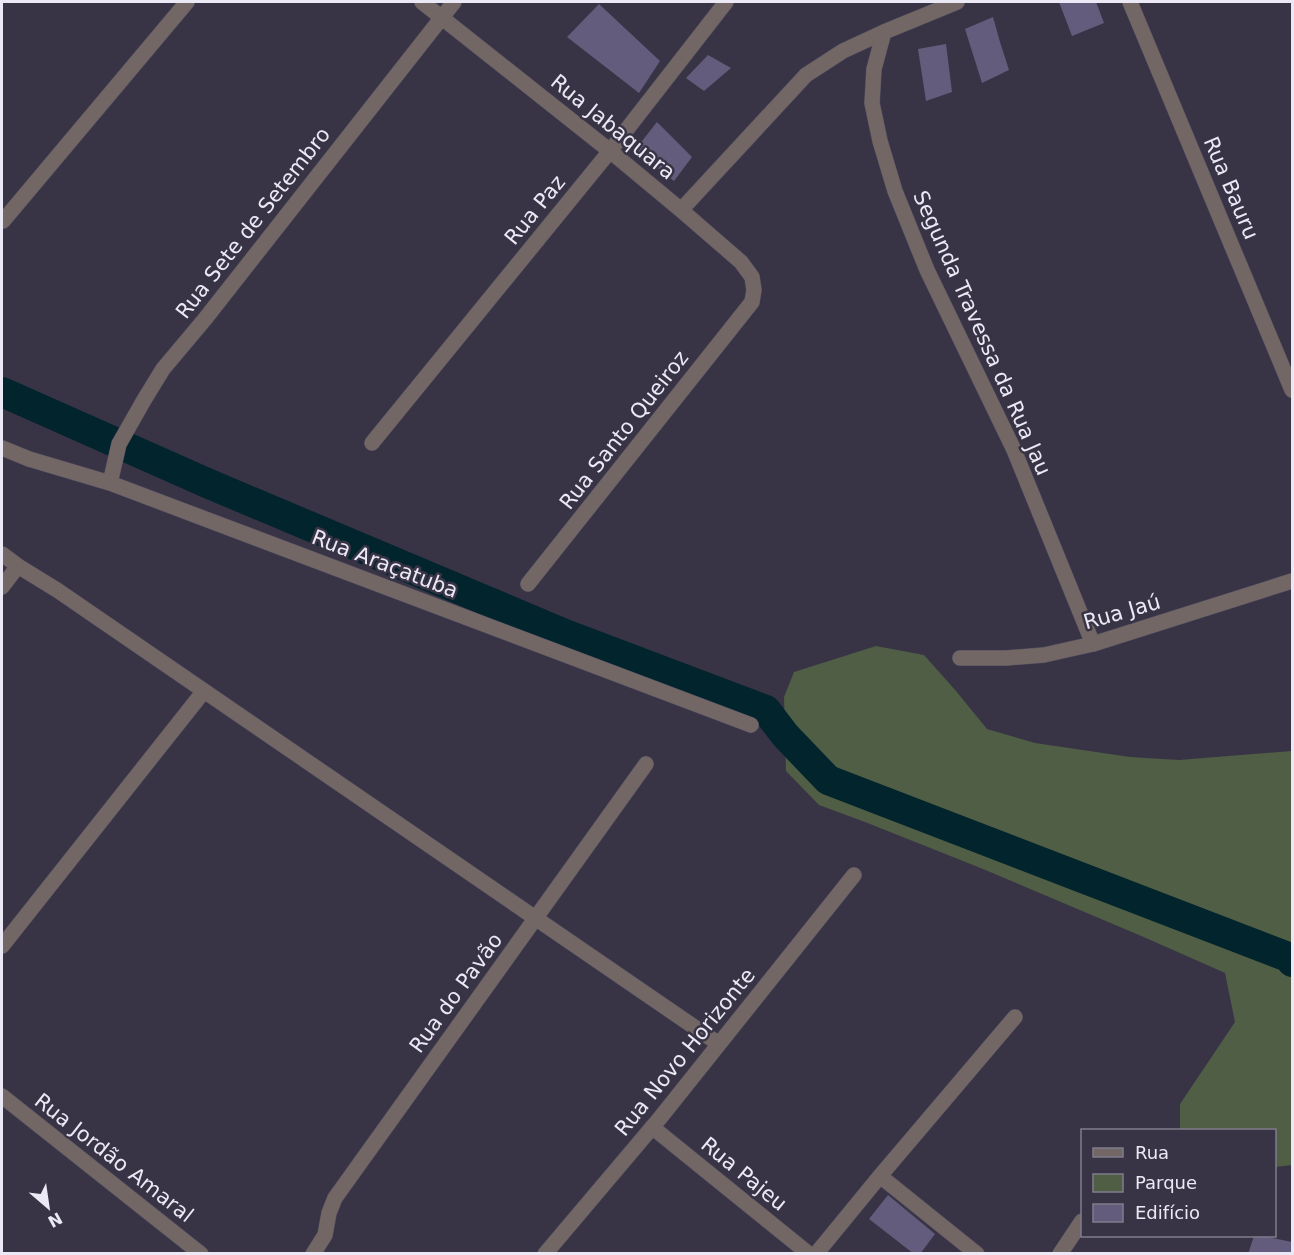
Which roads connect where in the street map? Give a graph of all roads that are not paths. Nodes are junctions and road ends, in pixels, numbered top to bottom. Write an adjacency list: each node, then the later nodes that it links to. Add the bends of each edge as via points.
1 (187, 2): 11 (street)
2 (422, 2): 7 (street, Rua Jabaquara)
3 (454, 2): 7 (street, Rua Sete de Setembro)
4 (726, 2): 9 (street, Rua Paz)
5 (957, 2): 8 (street)
6 (1130, 2): 13 (street, Rua Bauru)
7 (441, 17): 9 (street, Rua Jabaquara); 16 (street, Rua Sete de Setembro, via 163,369 119,444)
8 (884, 32): 10 (street, via 843,51 806,75); 22 (street, Segunda Travessa da Rua Jau, via 874,69 872,104 895,191 927,270 1014,450)
9 (610, 151): 10 (street, Rua Jabaquara); 14 (street, Rua Paz)
10 (681, 210): 12 (street, Rua Jabaquara, via 741,262 752,277)
11 (3, 221)
12 (752, 302): 20 (street, Rua Santo Queiroz)
13 (1293, 390)
14 (372, 443)
15 (2, 448): 16 (street, Rua Araçatuba)
16 (110, 483): 25 (street, Rua Araçatuba)
17 (2, 554): 18 (street)
18 (18, 566): 21 (street); 24 (street)
19 (1293, 581): 22 (street, Rua Jaú)
20 (528, 584)
21 (2, 587)
22 (1093, 644): 23 (street, Rua Jaú, via 1044,655)
23 (960, 658)
24 (204, 691): 28 (street); 29 (street)
25 (751, 725)
26 (646, 764): 28 (street, Rua do Pavão)
27 (854, 875): 31 (street, Rua Novo Horizonte)
28 (535, 918): 31 (street); 37 (street, Rua do Pavão, via 335,1198 325,1235)
29 (2, 946)
30 (1015, 1017): 34 (street)
31 (719, 1044): 33 (street, Rua Novo Horizonte)
32 (2, 1096): 36 (street, Rua Jordão Amaral)
33 (652, 1127): 38 (street, Rua Novo Horizonte); 39 (street, Rua Pajeu)
34 (879, 1176): 40 (street); 41 (street)
35 (1081, 1224): 42 (street)
36 (201, 1254)
37 (313, 1254)
38 (545, 1254)
39 (809, 1254)
40 (816, 1254)
41 (977, 1254)
42 (1060, 1254)

